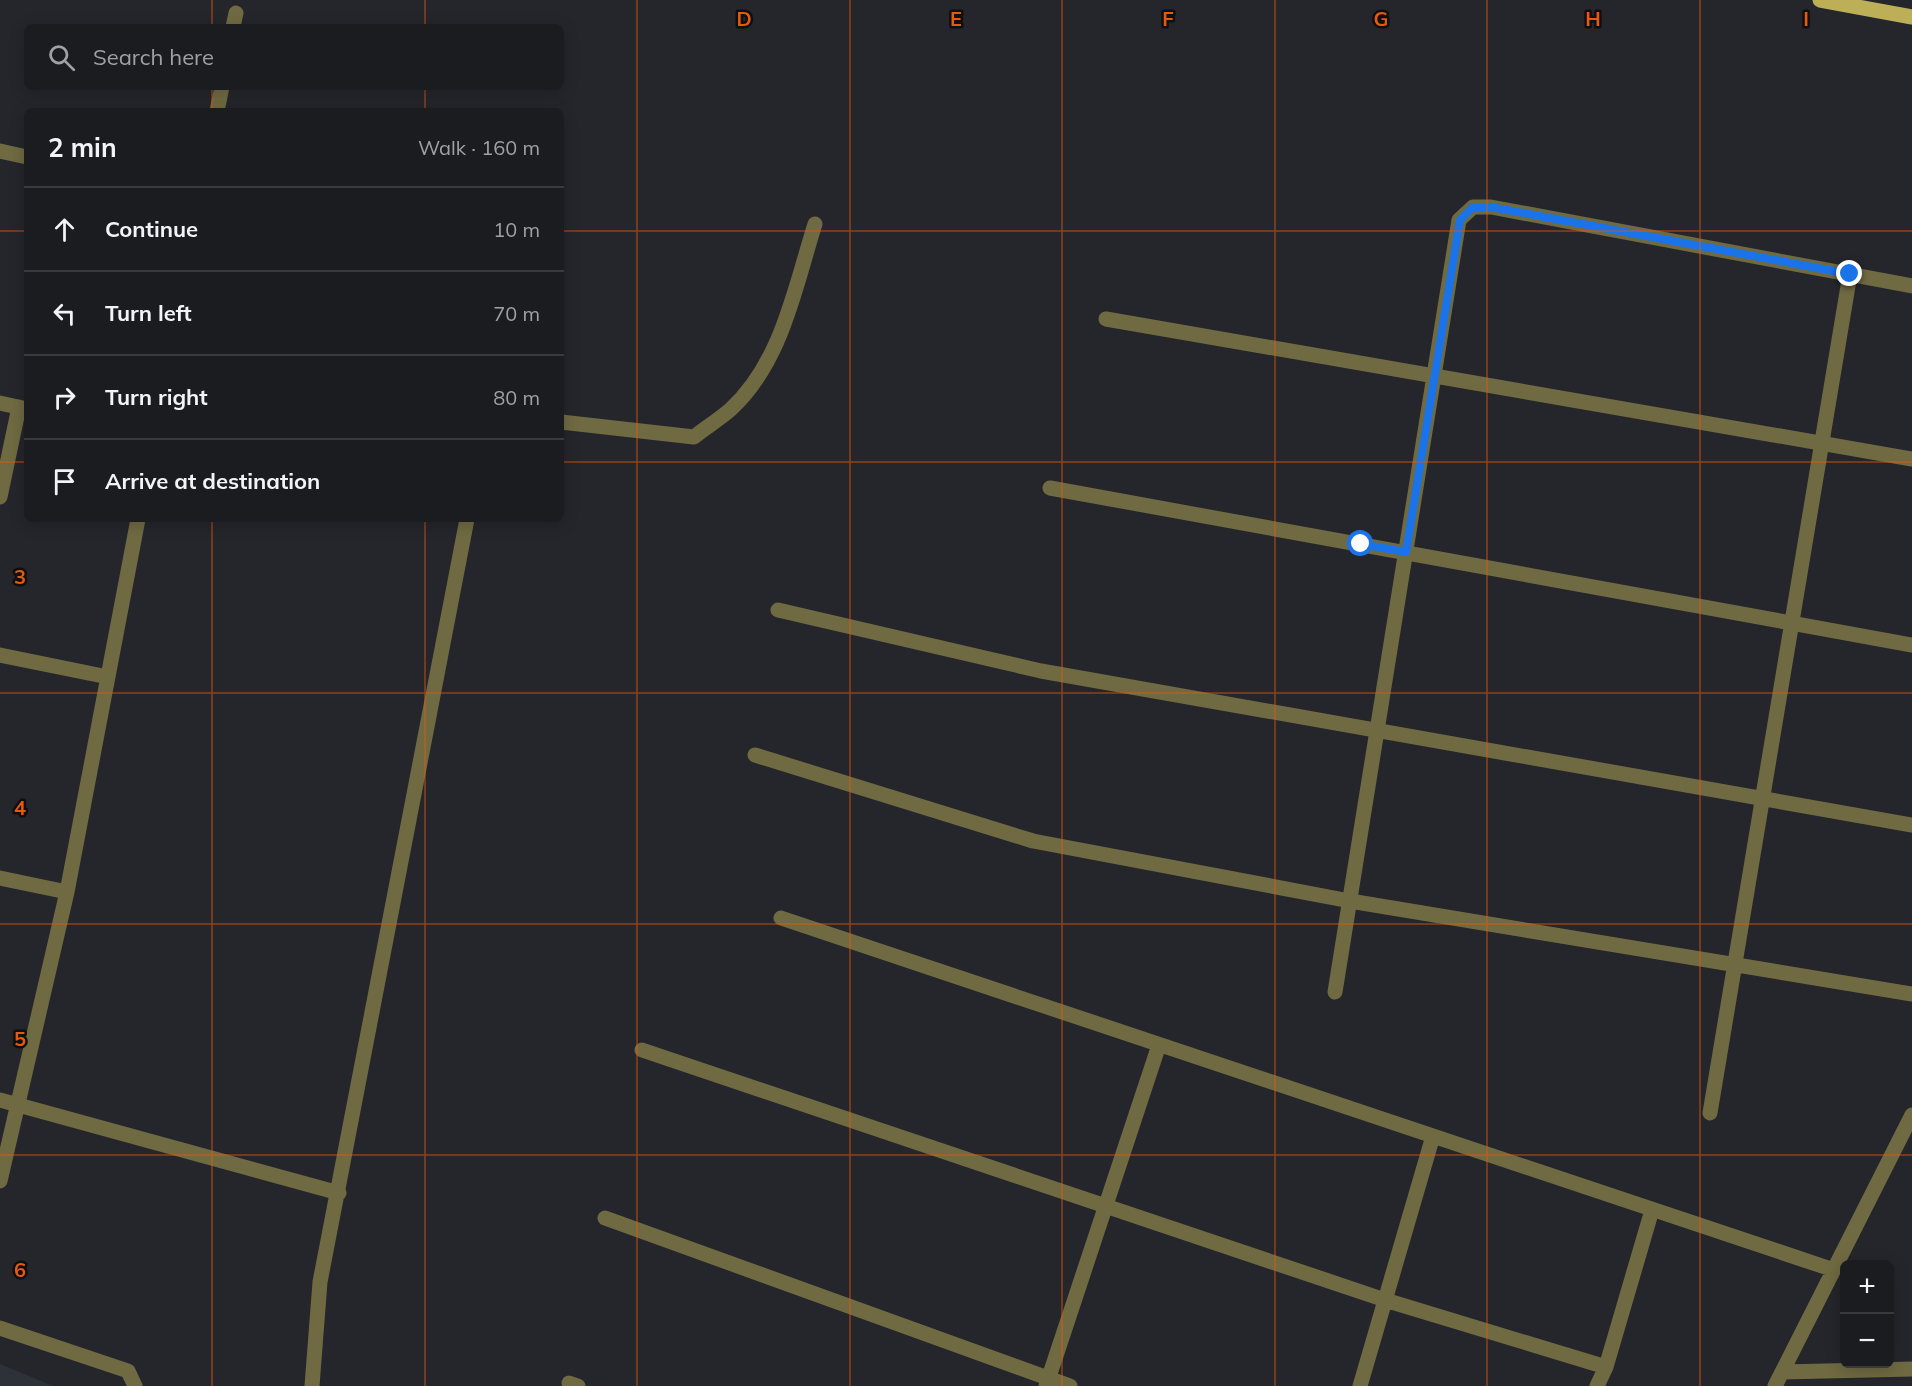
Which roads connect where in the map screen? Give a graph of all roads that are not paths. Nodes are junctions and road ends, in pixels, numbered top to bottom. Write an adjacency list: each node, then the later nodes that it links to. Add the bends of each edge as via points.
1 (1820, 0): 2 (main road)
2 (1912, 17)
3 (221, 90): 4 (street)
4 (218, 108)
5 (0, 151): 6 (street)
6 (24, 156)
7 (815, 224): 14 (street, via 780,335 760,373 732,408 694,437)
8 (1850, 274): 9 (street); 11 (street, via 1491,207 1473,207 1460,220); 15 (street)
9 (1912, 286)
10 (1106, 319): 11 (street)
11 (1434, 376): 15 (street); 21 (street)
12 (0, 403): 13 (street)
13 (23, 408): 18 (street)
14 (564, 422)
15 (1821, 444): 16 (street); 23 (street)
16 (1912, 459)
17 (1050, 488): 21 (street)
18 (0, 497)
19 (137, 522): 26 (street)
20 (466, 522): 46 (street)
21 (1406, 552): 23 (street); 27 (street)
22 (778, 610): 27 (street, via 1041,670)
23 (1792, 623): 24 (street); 29 (street)
24 (1912, 645)
25 (0, 655): 26 (street)
26 (108, 677): 32 (street)
27 (1377, 730): 29 (street); 33 (street)
28 (755, 755): 33 (street, via 1033,841)
29 (1762, 798): 30 (street); 35 (street)
30 (1912, 825)
31 (0, 878): 32 (street)
32 (67, 892): 41 (street)
33 (1350, 901): 35 (street); 36 (street)
34 (780, 918): 38 (street)
35 (1735, 964): 37 (street); 42 (street)
36 (1335, 992)
37 (1912, 994)
38 (1160, 1045): 44 (street); 47 (street)
39 (642, 1050): 47 (street)
40 (0, 1100): 41 (street)
41 (18, 1104): 45 (street); 46 (street)
42 (1710, 1113)
43 (1912, 1115): 50 (street)
44 (1432, 1136): 48 (street); 51 (street)
45 (0, 1181)
46 (339, 1193): 58 (street, via 320,1282)
47 (1106, 1206): 51 (street); 56 (street)
48 (1652, 1210): 50 (street); 53 (street)
49 (605, 1218): 56 (street)
50 (1834, 1270): 55 (street)
51 (1385, 1300): 53 (street); 60 (street)
52 (0, 1328): 57 (street, via 128,1371)
53 (1606, 1367): 61 (street)
54 (1912, 1369): 55 (street)
55 (1779, 1379)
56 (1047, 1383): 59 (street)
57 (135, 1386)
58 (312, 1386)
59 (1070, 1386)
60 (1360, 1386)
61 (1597, 1386)

